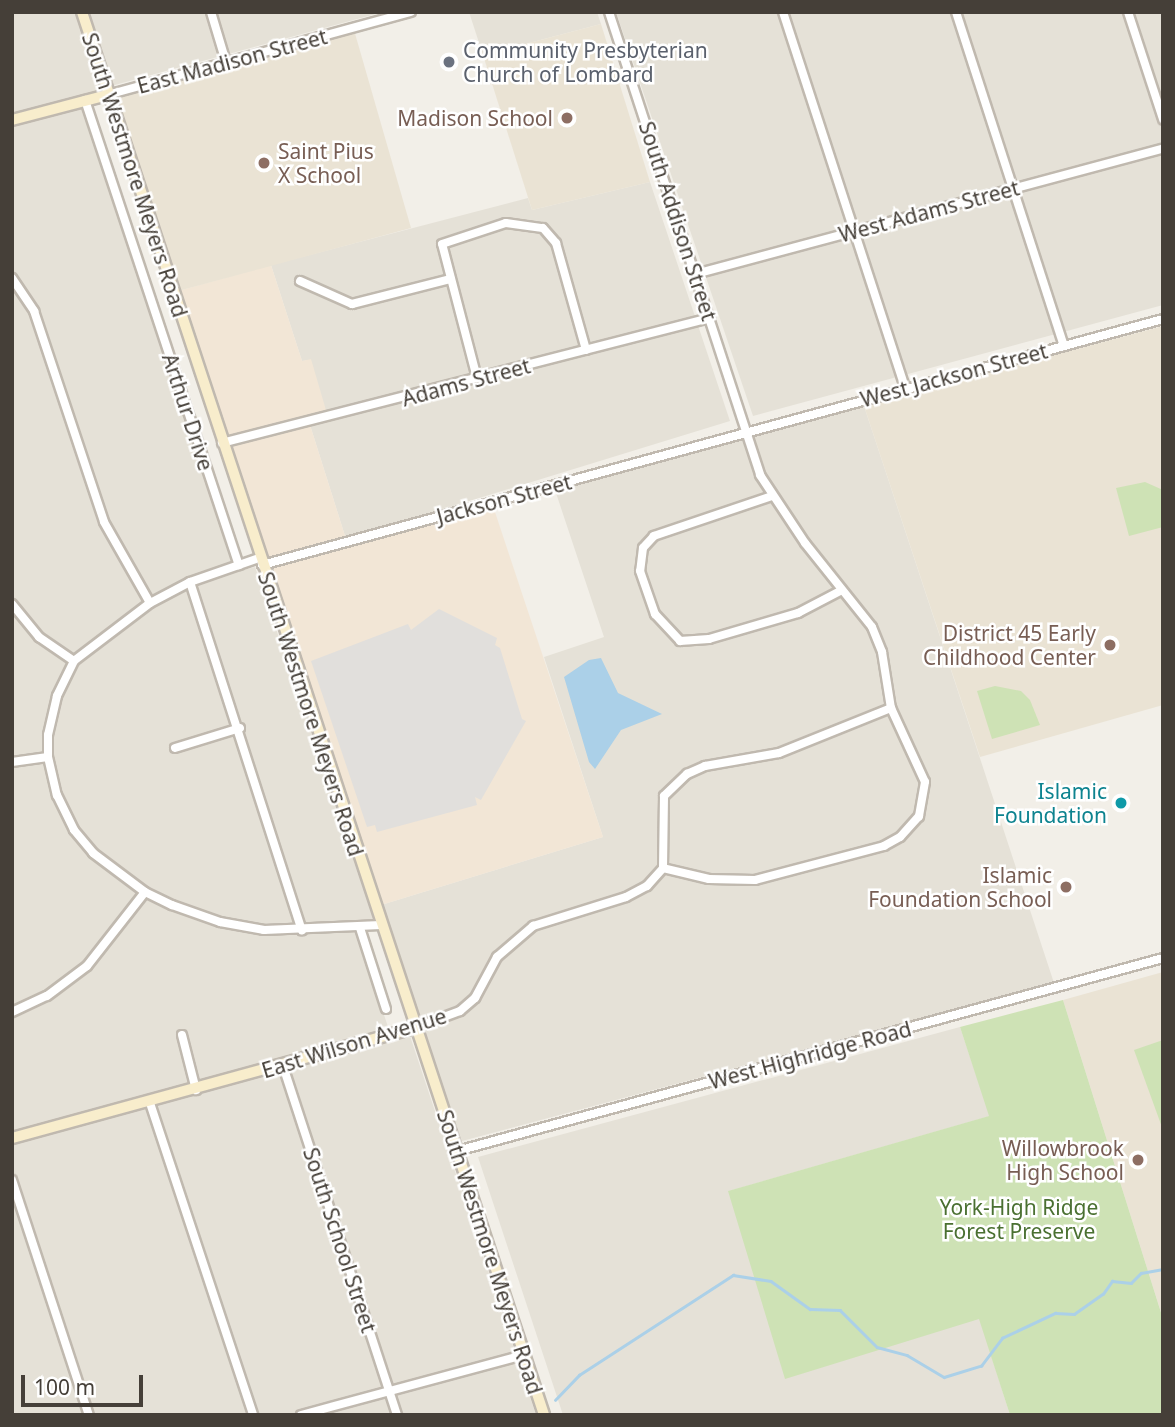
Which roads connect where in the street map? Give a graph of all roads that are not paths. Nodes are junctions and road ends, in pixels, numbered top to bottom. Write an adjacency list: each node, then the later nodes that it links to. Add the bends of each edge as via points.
1 (82, 12): 9 (street, South Westmore Meyers Road)
2 (211, 12): 8 (street)
3 (411, 12): 8 (street, East Madison Street)
4 (609, 12): 16 (street, South Addison Street)
5 (783, 12): 15 (street)
6 (956, 12): 14 (street)
7 (1128, 12): 11 (street)
8 (226, 62): 9 (street, East Madison Street)
9 (107, 95): 10 (street, East Madison Street); 27 (street, South Westmore Meyers Road)
10 (85, 100): 12 (street, East Madison Street); 30 (street, Arthur Drive)
11 (1163, 119)
12 (12, 120)
13 (1163, 149): 14 (street, West Adams Street)
14 (1013, 189): 15 (street, West Adams Street); 22 (street)
15 (855, 231): 16 (street, West Adams Street); 25 (street)
16 (695, 274): 20 (street, South Addison Street)
17 (451, 279): 19 (street, via 352,304); 23 (street, via 442,244 512,222 543,228 561,254); 24 (street)
18 (14, 280): 33 (street, via 34,311 104,522)
19 (300, 281)
20 (710, 318): 23 (street, Adams Street); 26 (street, South Addison Street)
21 (1163, 318): 22 (street, West Jackson Street)
22 (1064, 345): 25 (street, West Jackson Street)
23 (586, 350): 24 (street, Adams Street)
24 (477, 379): 27 (street, Adams Street)
25 (905, 387): 26 (street, West Jackson Street)
26 (746, 430): 28 (street, South Addison Street); 29 (street, Jackson Street)
27 (222, 443): 29 (street, South Westmore Meyers Road)
28 (772, 496): 32 (street, South Addison Street); 32 (street, via 654,536 643,548 640,562 654,612 680,641 709,639 798,613)
29 (261, 561): 30 (street, Jackson Street); 43 (street, South Westmore Meyers Road)
30 (239, 565): 31 (street, Jackson Street)
31 (190, 582): 33 (street, Jackson Street); 37 (street)
32 (841, 592): 36 (street, South Addison Street, via 865,616 878,640)
33 (150, 603): 35 (street, Jackson Street)
34 (12, 604): 35 (street, via 40,637)
35 (74, 661): 39 (street, via 53,706)
36 (891, 708): 41 (street, via 779,753 705,765 687,774 664,796); 41 (street, South Addison Street, via 922,767 924,798 919,816 894,841 789,873 727,880)
37 (240, 728): 38 (street); 45 (street)
38 (175, 748)
39 (48, 757): 40 (street); 42 (street, via 57,795 74,830 101,860)
40 (12, 762)
41 (663, 868): 49 (street, East Wilson Avenue, via 634,895 533,926 497,957 475,998 460,1011)
42 (145, 892): 45 (street, via 220,922 264,930); 48 (street, via 87,966 47,996)
43 (381, 925): 44 (street); 49 (street, South Westmore Meyers Road)
44 (360, 928): 45 (street); 47 (street)
45 (302, 930)
46 (1163, 958): 55 (street, West Highridge Road)
47 (386, 1009)
48 (12, 1012)
49 (414, 1028): 51 (street, East Wilson Avenue); 55 (street, South Westmore Meyers Road)
50 (182, 1035): 52 (street)
51 (283, 1066): 52 (street, East Wilson Avenue); 58 (street, South School Street)
52 (197, 1090): 53 (street, East Wilson Avenue)
53 (150, 1102): 54 (street, East Wilson Avenue); 60 (street)
54 (12, 1138)
55 (457, 1151): 57 (street, South Westmore Meyers Road)
56 (12, 1180): 59 (street)
57 (524, 1355): 58 (street); 63 (street, South Westmore Meyers Road)
58 (389, 1391): 61 (street); 62 (street, South School Street)
59 (89, 1415)
60 (253, 1415)
61 (301, 1415)
62 (397, 1415)
63 (544, 1415)

